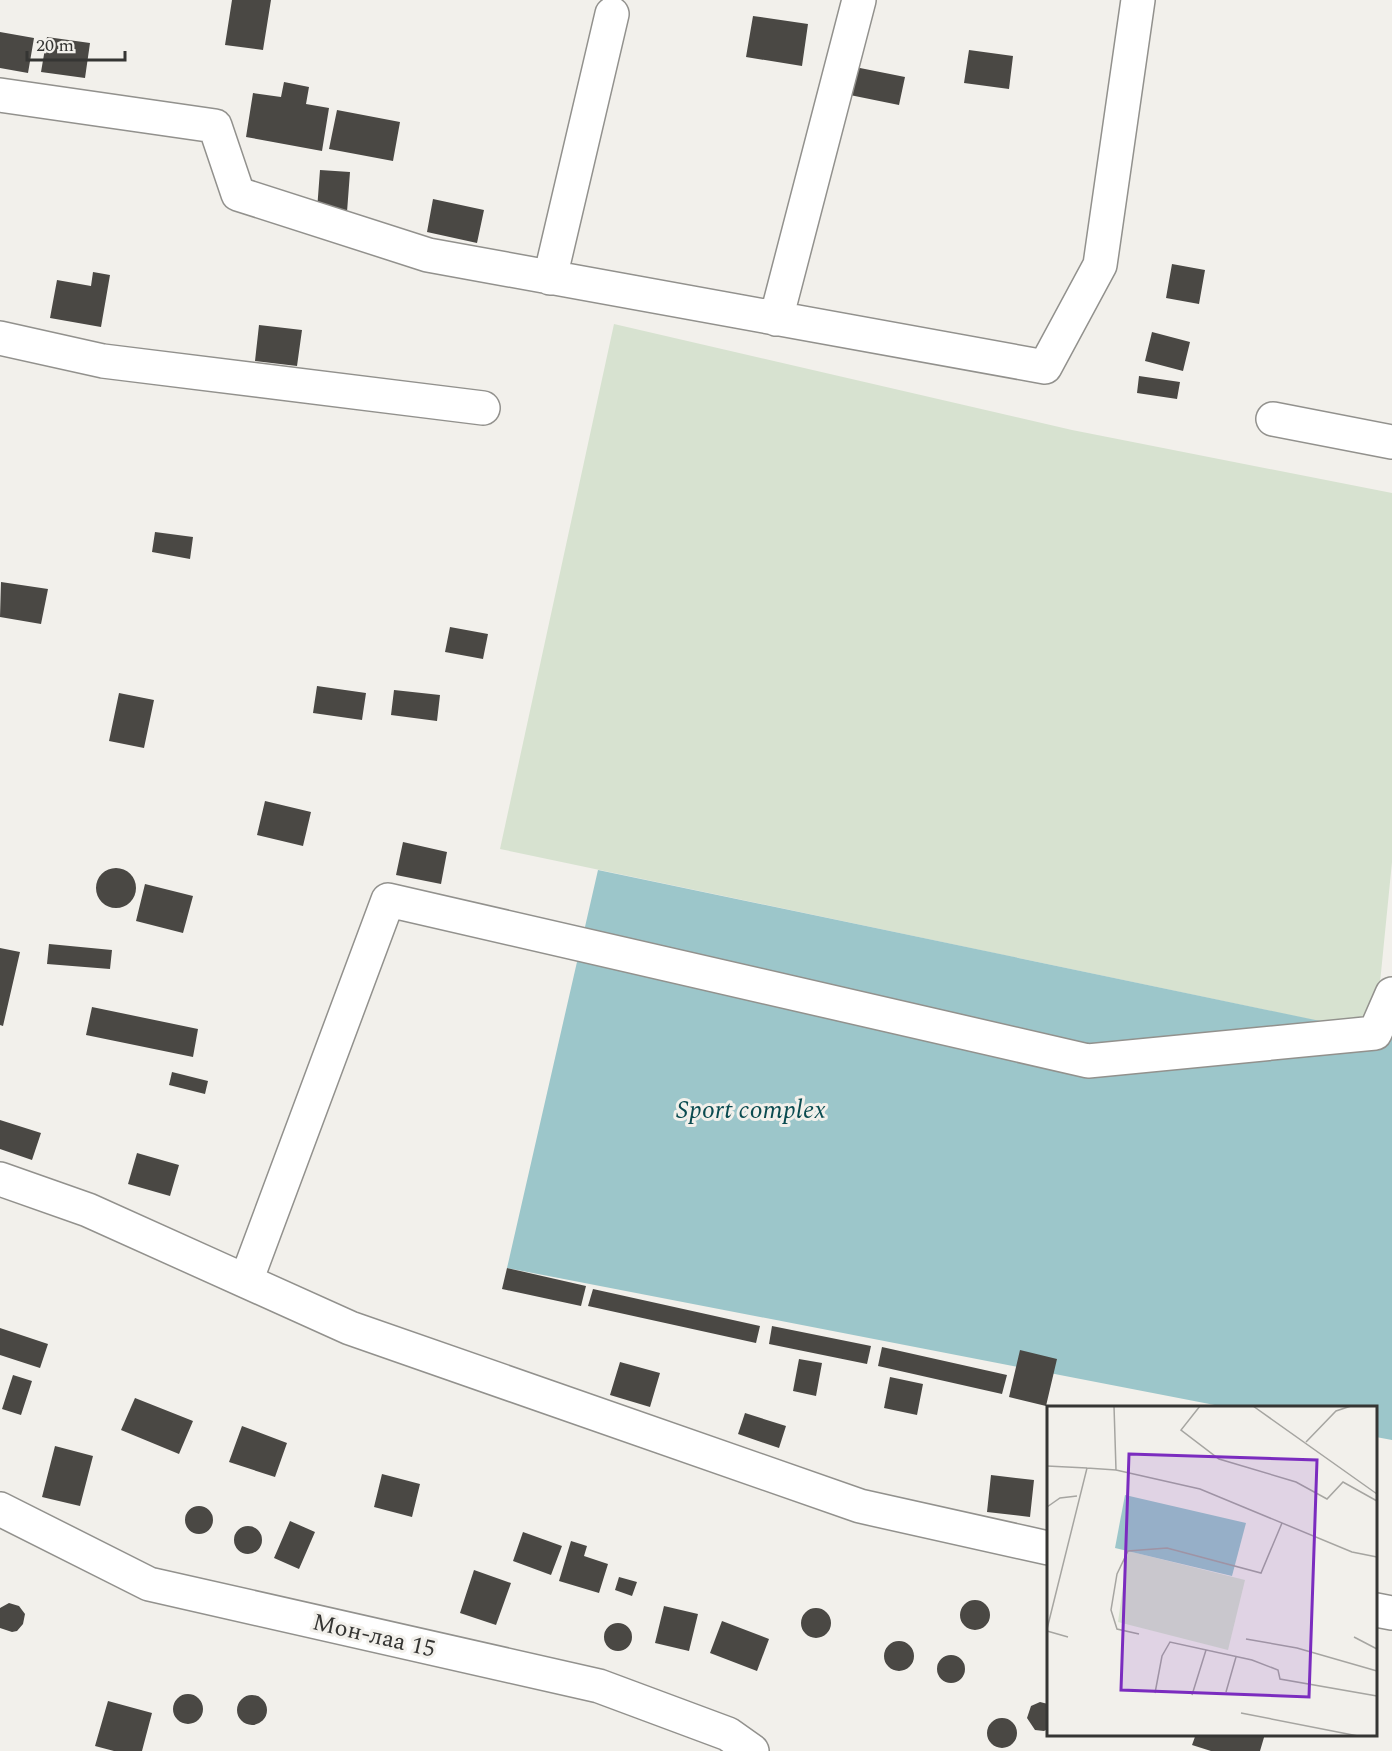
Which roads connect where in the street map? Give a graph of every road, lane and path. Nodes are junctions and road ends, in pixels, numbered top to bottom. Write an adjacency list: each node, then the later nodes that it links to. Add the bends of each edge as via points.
1 (859, 0): 6 (street)
2 (1138, 0): 6 (street, via 1100,265 1045,368)
3 (612, 14): 5 (street)
4 (0, 95): 5 (street, via 215,126 238,194 428,255)
5 (550, 278): 6 (street)
6 (776, 319)
7 (0, 338): 8 (street, via 103,361)
8 (483, 408)
9 (1273, 419): 10 (street)
10 (1392, 442)
11 (1392, 994): 13 (street, via 1375,1033 1088,1061 388,900)
12 (0, 1179): 13 (street, via 88,1210)
13 (246, 1281): 15 (street, via 350,1328 860,1506)
14 (0, 1509): 18 (street, Мон-лаа 15, via 149,1584 600,1686 729,1734)
15 (1047, 1548)
16 (1377, 1610): 17 (street)
17 (1392, 1613)
18 (752, 1751)

